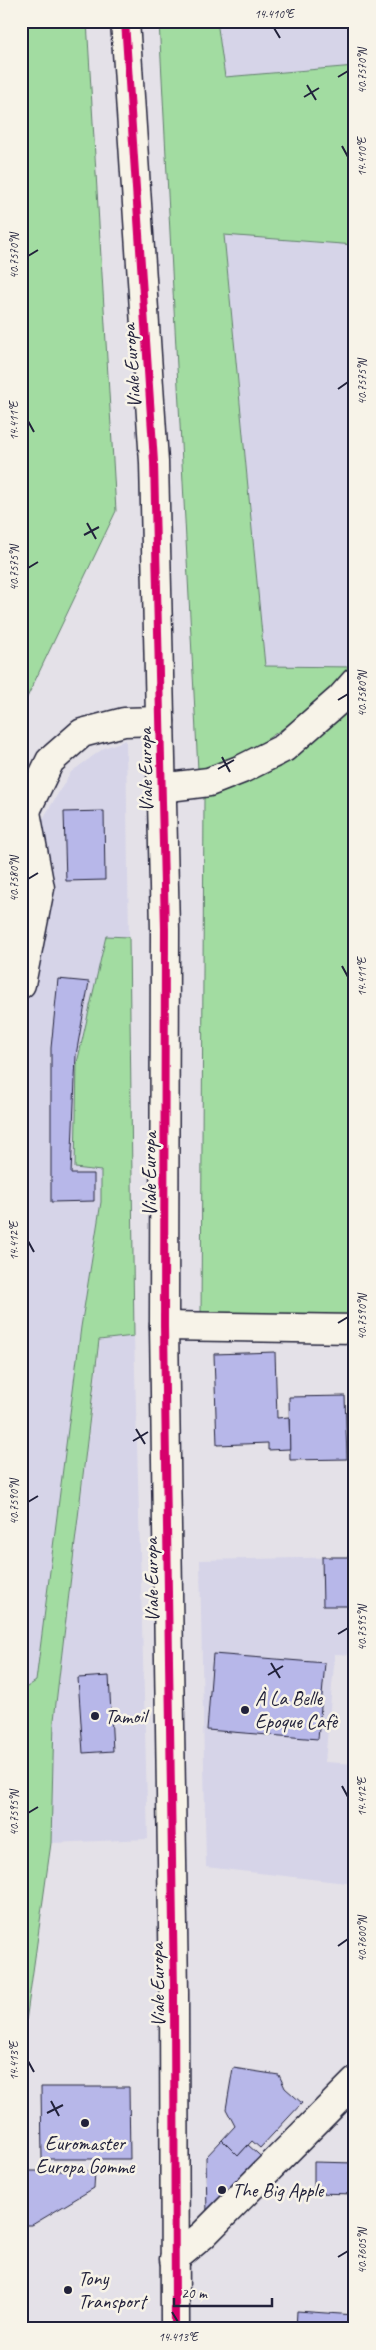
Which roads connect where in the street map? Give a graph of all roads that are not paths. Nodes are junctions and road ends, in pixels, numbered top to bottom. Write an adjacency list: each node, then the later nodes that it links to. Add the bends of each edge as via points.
1 (124, 21): 3 (street, Viale Europa, via 154,462)
2 (355, 682): 4 (street, via 284,748 209,782)
3 (160, 721): 4 (street, Viale Europa); 5 (street, via 124,722 82,733 50,761)
4 (162, 788): 7 (street, Viale Europa)
5 (24, 816): 6 (street, via 40,888)
6 (21, 984)
7 (164, 1326): 8 (street); 10 (street, Viale Europa, via 174,1994)
8 (355, 1329)
9 (355, 2082): 10 (street, via 222,2216)
10 (174, 2259): 11 (street, Viale Europa)
11 (175, 2329)

